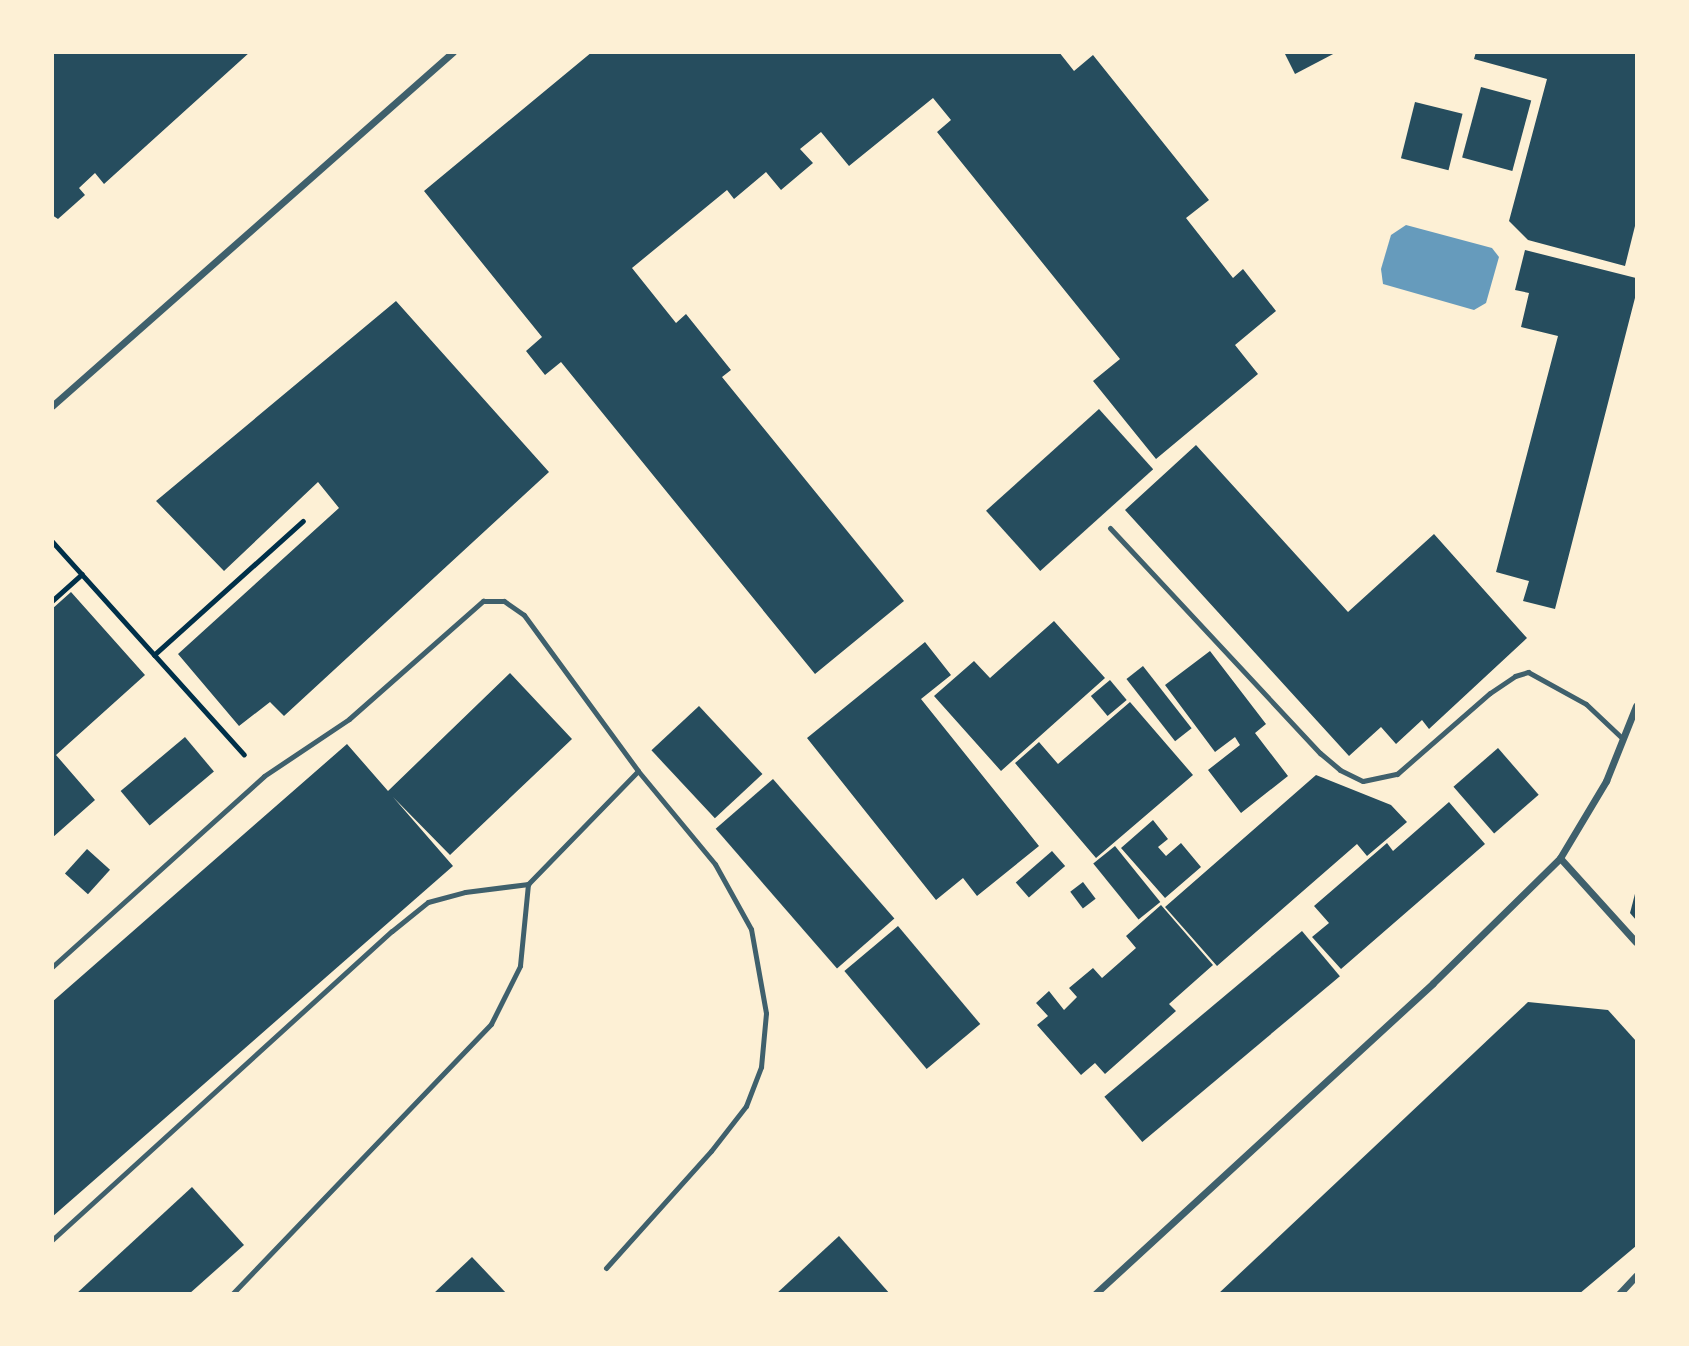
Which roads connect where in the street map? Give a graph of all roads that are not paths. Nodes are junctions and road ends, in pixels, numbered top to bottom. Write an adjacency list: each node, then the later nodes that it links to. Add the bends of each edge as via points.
1 (453, 52): 2 (street)
2 (52, 406)
3 (1110, 528): 5 (lane, via 1320,753 1363,781 1398,774 1490,693 1528,672 1586,704)
4 (1636, 706): 5 (street)
5 (1623, 740): 7 (street, via 1606,781)
6 (638, 771): 8 (lane); 10 (lane, via 524,614 504,601 483,601 349,719 264,776); 12 (lane, via 715,864 751,929 766,1013 761,1068 746,1106)
7 (1560, 858): 9 (street); 15 (street, via 1433,983)
8 (528, 884): 11 (lane, via 428,902); 14 (lane, via 520,966 491,1024)
9 (1636, 942)
10 (52, 967)
11 (52, 1240)
12 (607, 1268)
13 (1636, 1276): 16 (street)
14 (232, 1293)
15 (1095, 1293)
16 (1619, 1293)

